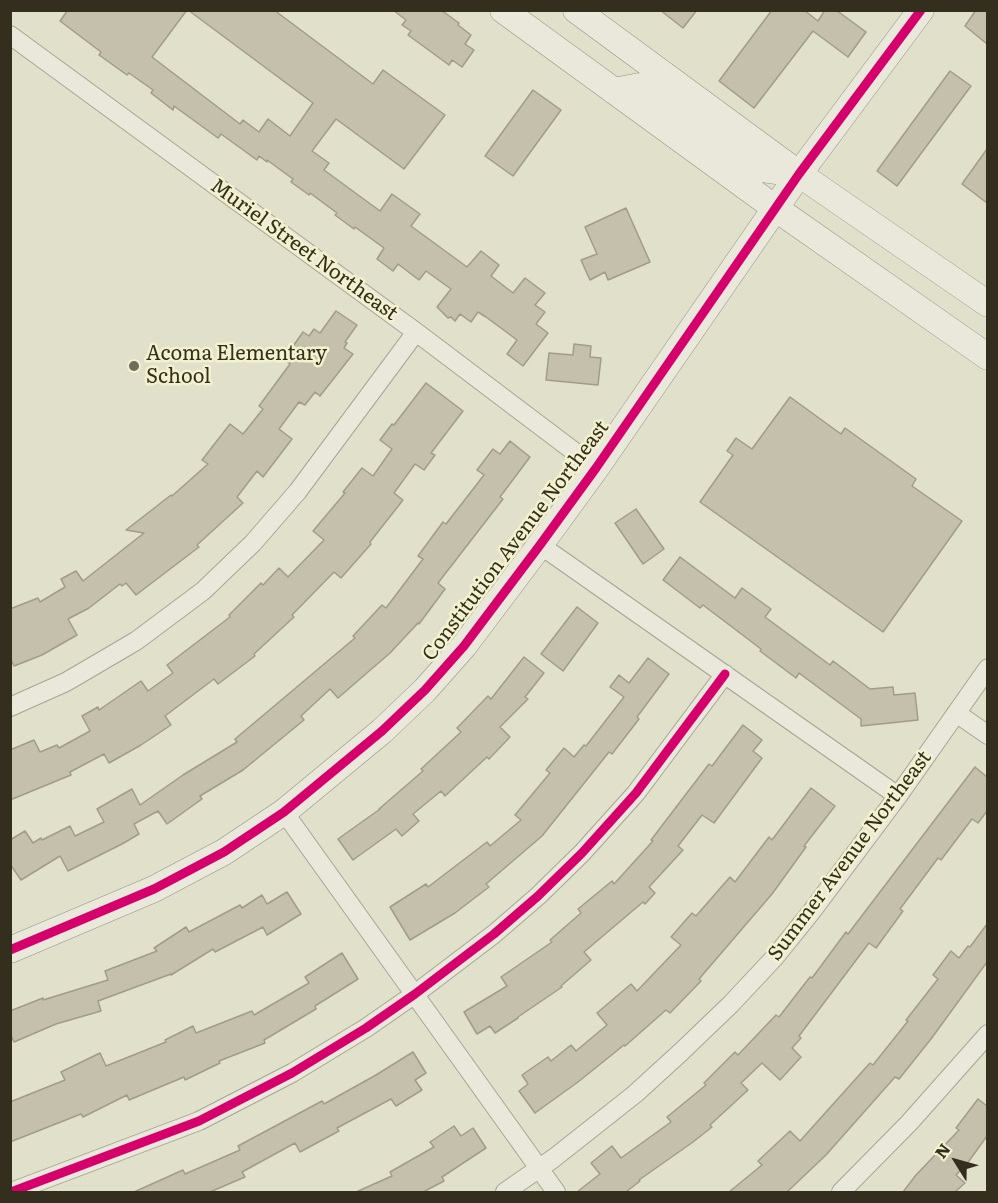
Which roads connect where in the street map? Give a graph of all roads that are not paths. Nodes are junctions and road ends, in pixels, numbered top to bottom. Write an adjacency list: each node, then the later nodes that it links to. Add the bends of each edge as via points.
1 (503, 10): 5 (street)
2 (576, 10): 6 (street)
3 (921, 10): 6 (street, Constitution Avenue Northeast)
4 (10, 35): 9 (street, Muriel Street Northeast)
5 (614, 91): 6 (street, via 640,86 754,168); 7 (street)
6 (799, 174): 7 (street, Constitution Avenue Northeast); 8 (street)
7 (775, 208): 10 (street); 11 (street, Constitution Avenue Northeast)
8 (987, 304)
9 (416, 332): 11 (street, Muriel Street Northeast); 15 (street, via 298,490 253,543 203,591 126,646 66,682)
10 (987, 357)
11 (596, 468): 12 (street, Constitution Avenue Northeast)
12 (540, 545): 14 (street); 19 (street, Constitution Avenue Northeast, via 464,646 425,690)
13 (987, 668): 16 (street, Summer Avenue Northeast)
14 (725, 674): 18 (street); 21 (street, via 636,793 582,853 494,934)
15 (10, 707)
16 (956, 713): 17 (street); 18 (street, Summer Avenue Northeast)
17 (987, 735)
18 (898, 796): 23 (street, Summer Avenue Northeast, via 812,911 731,1004 635,1094)
19 (284, 812): 20 (street, Constitution Avenue Northeast, via 224,852 154,889); 21 (street)
20 (10, 950)
21 (415, 994): 23 (street); 24 (street, via 292,1073 199,1121)
22 (987, 1034): 27 (street, via 909,1123)
23 (539, 1169): 25 (street, Summer Avenue Northeast); 26 (street)
24 (11, 1192)
25 (505, 1192)
26 (556, 1192)
27 (841, 1192)

